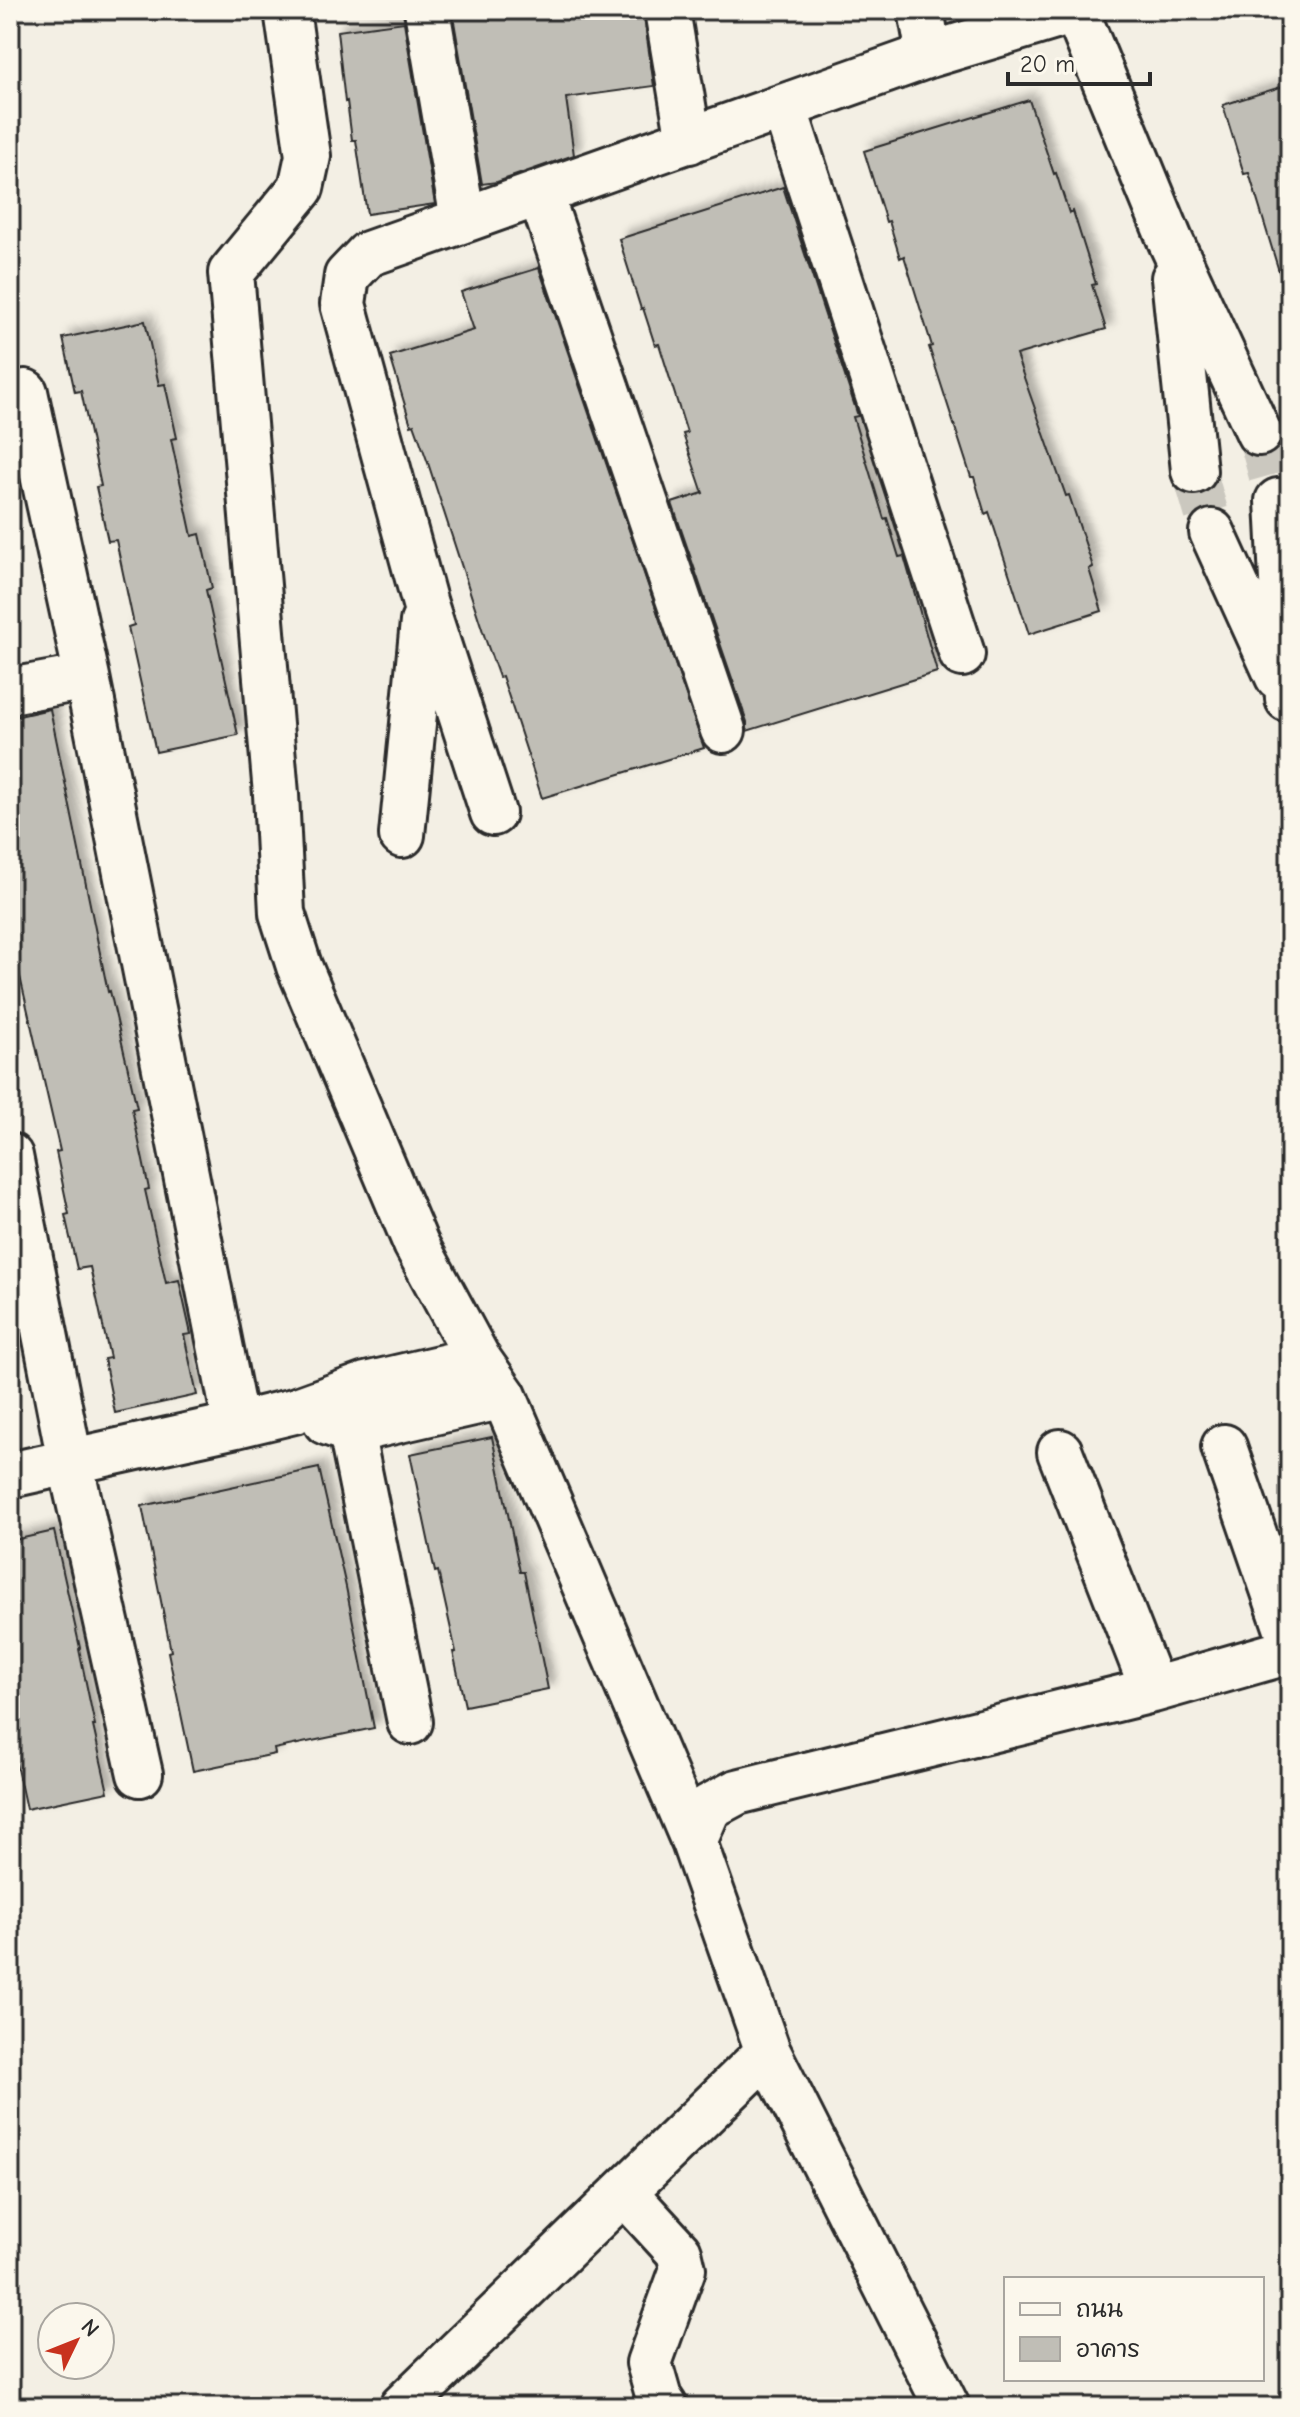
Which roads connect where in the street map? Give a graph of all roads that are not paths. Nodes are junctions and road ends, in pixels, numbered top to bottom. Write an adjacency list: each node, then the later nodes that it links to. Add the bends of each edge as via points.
1 (287, 10): 26 (street, via 308,156 301,188 231,273 282,913 299,966 416,1244)
2 (427, 10): 10 (street)
3 (667, 10): 8 (street)
4 (921, 10): 6 (street)
5 (1077, 10): 6 (street); 11 (street)
6 (929, 55): 7 (street)
7 (784, 107): 8 (street); 18 (street)
8 (689, 141): 9 (street)
9 (540, 193): 10 (street); 22 (street)
10 (463, 220): 17 (street, via 368,254 347,276 343,304)
11 (1170, 240): 13 (street); 14 (street)
12 (25, 392): 19 (street)
13 (1259, 433)
14 (1194, 471)
15 (1278, 501): 21 (street)
16 (1212, 532): 21 (street)
17 (425, 604): 23 (street); 24 (street)
18 (962, 654)
19 (87, 677): 20 (street); 29 (street)
20 (10, 691)
21 (1289, 702)
22 (723, 730)
23 (493, 813)
24 (402, 835)
25 (10, 1156): 32 (street)
26 (478, 1359): 27 (street); 28 (street, via 366,1385)
27 (504, 1396): 28 (street); 39 (street)
28 (346, 1412): 29 (street, via 294,1411); 37 (street)
29 (236, 1425): 32 (street)
30 (1224, 1447): 34 (street)
31 (1060, 1452): 36 (street)
32 (70, 1461): 33 (street); 38 (street)
33 (10, 1475)
34 (1290, 1638)
35 (1290, 1651): 36 (street)
36 (1153, 1690): 39 (street, via 737,1792 709,1807)
37 (410, 1722)
38 (140, 1774)
39 (694, 1842): 40 (street)
40 (768, 2052): 41 (street); 44 (street)
41 (624, 2192): 42 (street); 43 (street, via 679,2252 683,2269 649,2363)
42 (402, 2407)
43 (665, 2407)
44 (947, 2407)

